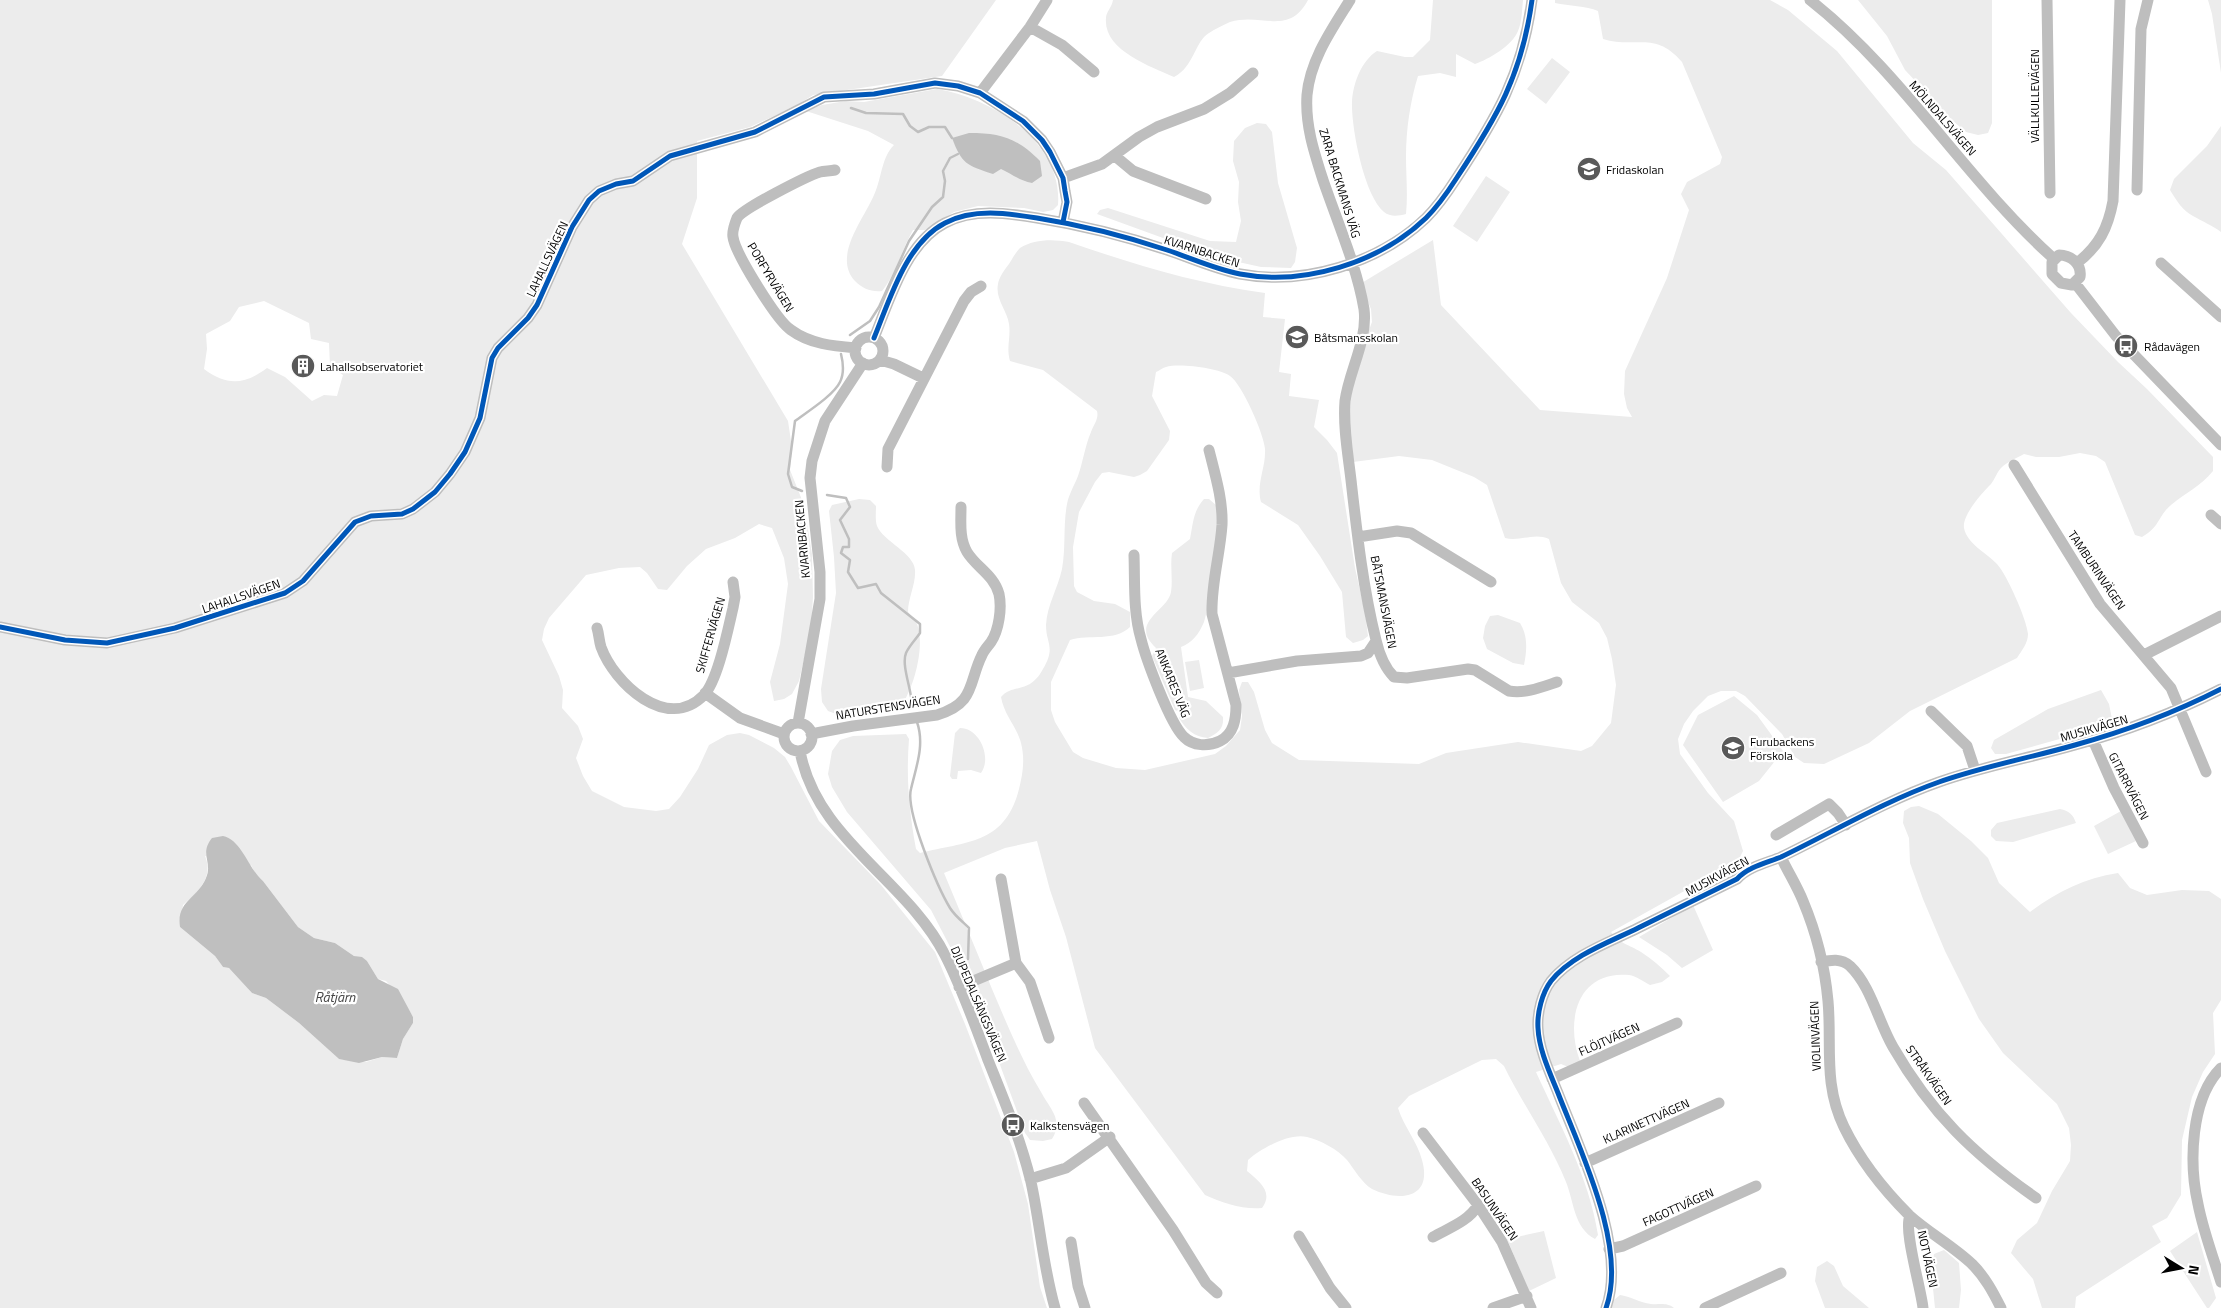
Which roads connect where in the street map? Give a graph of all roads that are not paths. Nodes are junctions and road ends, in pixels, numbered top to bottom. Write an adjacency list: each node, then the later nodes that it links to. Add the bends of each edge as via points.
1 (1047, 0): 8 (street)
2 (1350, 0): 20 (street, ZARA BACKMANS VÄG, via 1315,64 1309,83 1307,110 1313,148)
3 (1532, 0): 20 (street, KVARNBACKEN, via 1520,57 1498,114 1444,197 1414,229 1376,253)
4 (1810, 0): 19 (street, MÖLNDALSVÄGEN, via 1865,50 1995,198)
5 (2047, 0): 16 (street, VÄLLKULLEVÄGEN)
6 (2120, 0): 21 (street, via 2113,201 2109,221 2100,240)
7 (2148, 0): 15 (street, via 2141,29)
8 (1030, 27): 9 (street, via 1062,45); 11 (street)
9 (1094, 72)
10 (1253, 73): 12 (street, via 1216,102 1157,127)
11 (980, 93): 14 (street, LAHALLSVÄGEN, via 1023,121 1042,140); 43 (street, LAHALLSVÄGEN, via 935,83 874,94 824,97 755,132 670,156 633,181 599,191 589,200 572,227 537,305 492,358 480,418 465,452 450,474 435,492 413,509 402,514 371,516 354,522 303,581 285,593 175,628 107,643 65,640)
12 (1115, 156): 14 (street); 17 (street, via 1133,171)
13 (835, 170): 27 (street, PORFYRVÄGEN, via 820,172 748,208 738,216 733,237 758,285 784,324 816,343)
14 (1063, 178): 18 (street, LAHALLSVÄGEN, via 1066,202)
15 (2137, 190)
16 (2050, 193)
17 (1206, 199)
18 (1063, 222): 20 (street, KVARNBACKEN, via 1126,237 1240,274 1291,277); 26 (street, KVARNBACKEN, via 982,213 960,216 944,223 927,235 909,257)
19 (2053, 258): 21 (street, via 2063,255); 23 (street, via 2051,270 2057,281 2069,285)
20 (1351, 263): 38 (street, BÅTSMANSVÄGEN, via 1364,321 1348,384 1344,416)
21 (2077, 263): 23 (street, via 2080,274)
22 (2161, 263): 25 (street)
23 (2075, 283): 31 (street, via 2116,336)
24 (980, 286): 30 (street, via 964,301)
25 (2221, 317)
26 (874, 338): 27 (street, via 862,340); 28 (street, via 883,348)
27 (856, 348): 29 (street, via 857,358)
28 (880, 360): 29 (street, via 872,365); 30 (street)
29 (862, 363): 53 (street, KVARNBACKEN, via 825,421 812,461 810,478 820,600)
30 (923, 378): 34 (street, via 888,449)
31 (2221, 446)
32 (1210, 450): 47 (street, ANKARES VÄG, via 1222,523 1212,614)
33 (2014, 466): 46 (street, TAMBURINVÄGEN, via 2100,604)
34 (887, 467)
35 (961, 507): 55 (street, NATURSTENSVÄGEN, via 961,535 966,551 996,586 1000,604 994,634 967,694 948,711 937,715)
36 (2212, 515): 37 (street)
37 (2221, 524)
38 (1358, 537): 41 (street, via 1397,531 1411,533); 45 (street, BÅTSMANSVÄGEN)
39 (1134, 555): 47 (street, ANKARES VÄG, via 1140,638 1174,722 1189,741 1212,744 1232,729 1236,705)
40 (733, 582): 50 (street, SKIFFERVÄGEN, via 734,608 722,652)
41 (1491, 582)
42 (2221, 616): 46 (street)
43 (0, 627)
44 (597, 628): 50 (street, SKIFFERVÄGEN, via 601,647 618,676 646,701 658,707 682,708 696,702)
45 (1376, 641): 47 (street, via 1368,653 1361,656 1297,661); 48 (street, BÅTSMANSVÄGEN, via 1383,661 1394,677 1468,669 1514,692)
46 (2144, 655): 51 (street, TAMBURINVÄGEN, via 2171,688)
47 (1228, 673)
48 (1557, 682)
49 (2221, 690): 51 (street, MUSIKVÄGEN)
50 (705, 693): 54 (street, SKIFFERVÄGEN, via 740,718)
51 (2181, 709): 56 (street, MUSIKVÄGEN); 59 (street, TAMBURINVÄGEN)
52 (1931, 711): 58 (street, via 1967,746)
53 (798, 724): 54 (street, via 789,726); 55 (street, via 806,726)
54 (784, 734): 57 (street, via 788,747)
55 (811, 734): 57 (street, via 809,745)
56 (2093, 740): 58 (street, MUSIKVÄGEN); 62 (street, GITARRVÄGEN)
57 (800, 751): 67 (street, DJUPEDALSÄNGSVÄGEN, via 817,800 926,926 945,954)
58 (1975, 770): 60 (street, MUSIKVÄGEN, via 1918,790)
59 (2206, 772)
60 (1846, 825): 61 (street, via 1829,804); 63 (street, MUSIKVÄGEN)
61 (1776, 835)
62 (2143, 844)
63 (1781, 857): 65 (street, VIOLINVÄGEN, via 1803,902); 71 (street, MUSIKVÄGEN, via 1745,879 1737,879 1583,955 1551,982 1539,1011 1538,1028)
64 (1001, 879): 66 (street)
65 (1821, 962): 79 (street, STRÅKVÄGEN, via 1836,960 1848,964 1866,991 1892,1046 1927,1099 1959,1137 2009,1180); 81 (street, VIOLINVÄGEN, via 1829,1011 1829,1067 1839,1116 1860,1157)
66 (1016, 963): 67 (street); 69 (street, via 1030,982)
67 (959, 987): 77 (street, DJUPEDALSÄNGSVÄGEN, via 1013,1125)
68 (1677, 1023): 71 (street, FLÖJTVÄGEN)
69 (1049, 1038)
70 (2221, 1068): 87 (street, via 2201,1097 2194,1140 2198,1207)
71 (1552, 1079): 76 (street, MUSIKVÄGEN)
72 (1084, 1103): 75 (street)
73 (1719, 1103): 76 (street, KLARINETTVÄGEN)
74 (1423, 1133): 80 (street, BASUNVÄGEN)
75 (1110, 1137): 77 (street, via 1066,1168); 88 (street, via 1206,1283)
76 (1585, 1163): 85 (street, MUSIKVÄGEN, via 1597,1196)
77 (1030, 1179): 90 (street, DJUPEDALSÄNGSVÄGEN)
78 (1756, 1186): 85 (street, FAGOTTVÄGEN, via 1623,1246)
79 (2036, 1198)
80 (1478, 1205): 83 (street, via 1467,1218); 89 (street, BASUNVÄGEN, via 1502,1242)
81 (1910, 1216): 97 (street, NOTVÄGEN, via 1907,1224); 98 (street, VIOLINVÄGEN, via 1972,1264 1989,1285)
82 (1299, 1236): 92 (street)
83 (1433, 1237)
84 (1071, 1242): 91 (street)
85 (1609, 1249): 95 (street, MUSIKVÄGEN, via 1612,1274)
86 (1781, 1273): 96 (street)
87 (2221, 1282)
88 (1217, 1293)
89 (1526, 1296): 93 (street); 94 (street, BASUNVÄGEN)
90 (1055, 1308)
91 (1085, 1308)
92 (1346, 1308)
93 (1493, 1308)
94 (1531, 1308)
95 (1606, 1308)
96 (1705, 1308)
97 (1922, 1308)
98 (2001, 1308)

